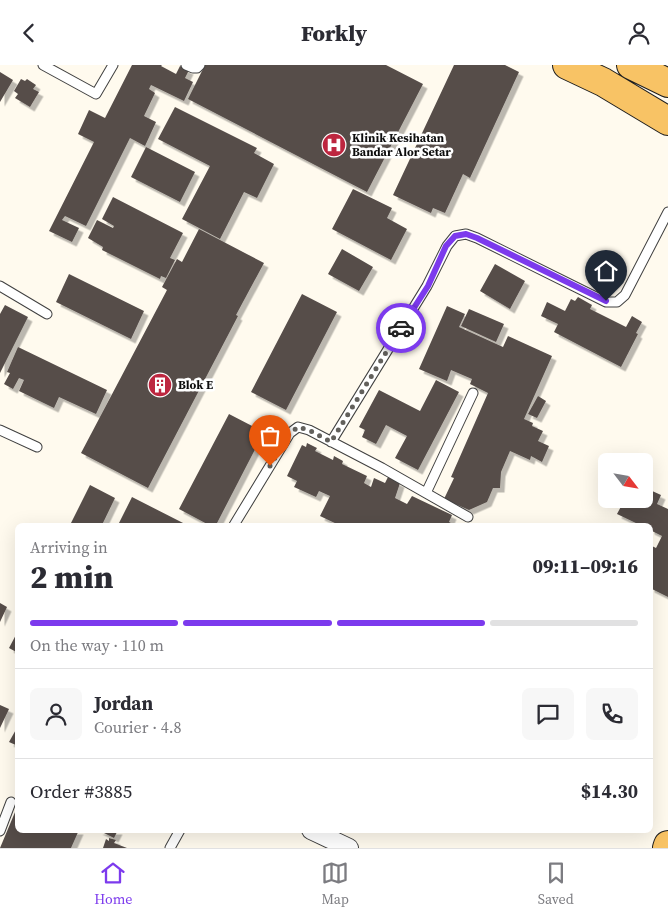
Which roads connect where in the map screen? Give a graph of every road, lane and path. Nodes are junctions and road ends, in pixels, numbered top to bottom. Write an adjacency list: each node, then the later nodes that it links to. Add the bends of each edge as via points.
1 (43, 65): 2 (lane, via 96,94)
2 (113, 65)
3 (186, 65): 4 (lane, via 197,68)
4 (200, 65)
5 (567, 65): 8 (main road, via 603,82)
6 (631, 65): 7 (main road)
7 (668, 83)
8 (668, 121)
9 (668, 212): 14 (lane, via 625,295 617,302 606,301 477,238 466,234 455,236 446,246 428,286)
10 (0, 286): 11 (lane)
11 (47, 314)
12 (473, 393): 16 (lane)
13 (0, 430): 15 (lane)
14 (331, 442): 16 (lane); 18 (lane, via 298,427 290,433)
15 (37, 447)
16 (426, 493): 17 (lane)
17 (468, 517)
18 (235, 523)
19 (11, 802): 20 (lane)
20 (0, 831)
21 (178, 833): 23 (lane)
22 (317, 833): 24 (street)
23 (170, 848)
24 (349, 848)

